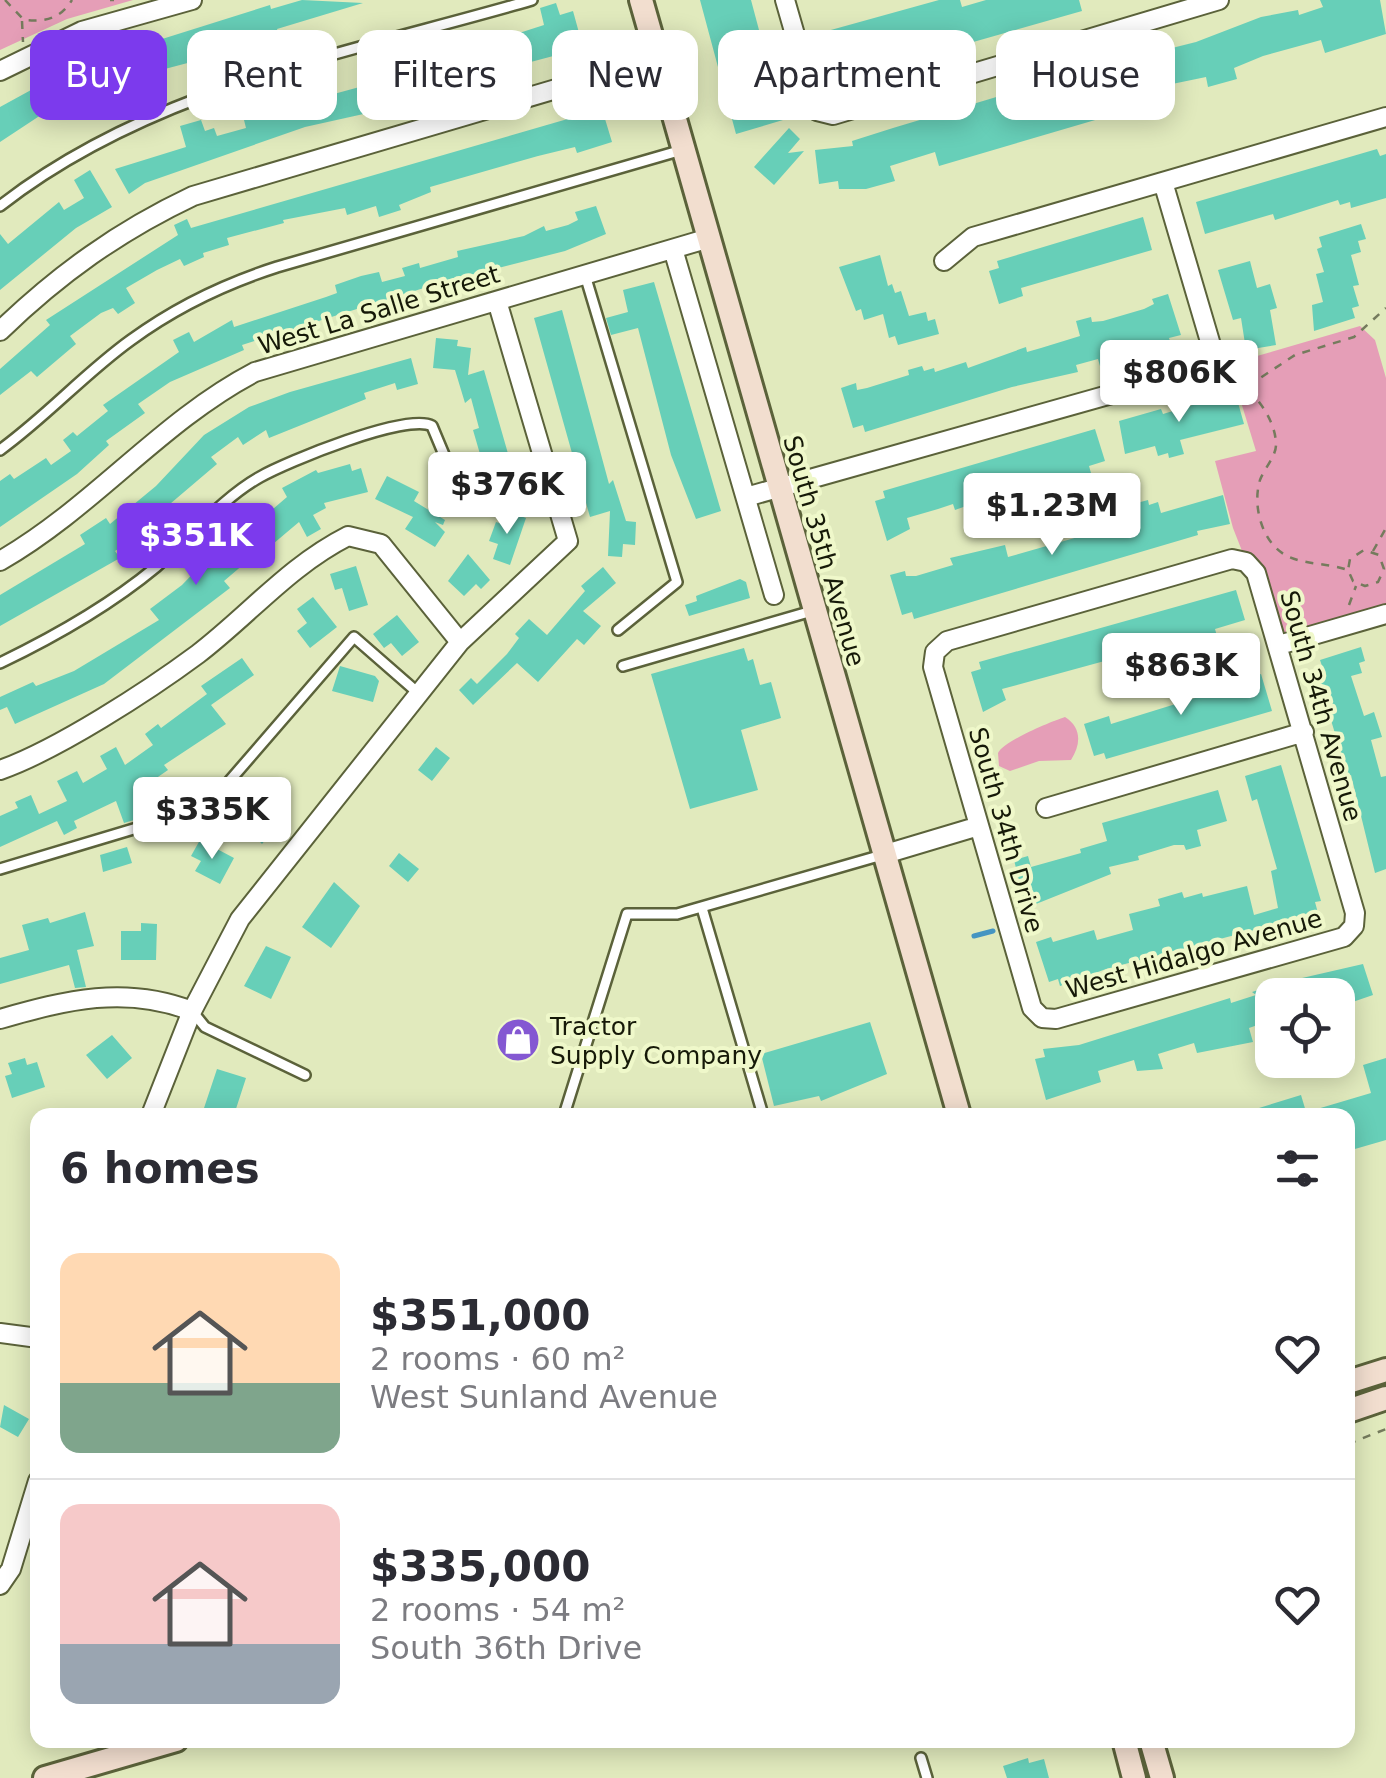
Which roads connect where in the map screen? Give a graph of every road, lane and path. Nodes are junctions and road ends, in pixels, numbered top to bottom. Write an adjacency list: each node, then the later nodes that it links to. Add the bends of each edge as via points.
1 (5, 0): 8 (path)
2 (72, 0): 8 (path, via 53,18)
3 (192, 0): 10 (street)
4 (532, 0): 17 (lane, via 142,118 56,164)
5 (641, 0): 9 (main road, South 35th Avenue)
6 (785, 0): 7 (street, via 817,112 833,115)
7 (1219, 0)
8 (22, 19): 10 (path)
9 (650, 30)
10 (25, 55): 11 (street)
11 (0, 70)
12 (552, 90): 24 (street, via 193,196 114,237 52,281)
13 (1386, 117): 16 (street)
14 (674, 120): 15 (main road, South 35th Avenue)
15 (682, 150): 18 (main road, South 35th Avenue); 27 (lane, via 277,267 184,304 127,342)
16 (1162, 182): 20 (street, via 973,237); 25 (street)
17 (0, 206)
18 (706, 239): 19 (street, West La Salle Street); 29 (main road, South 35th Avenue)
19 (673, 249): 21 (street, West La Salle Street); 30 (street)
20 (944, 261)
21 (585, 275): 22 (street, West La Salle Street); 41 (lane, via 677,582)
22 (498, 301): 28 (street); 33 (street, West La Salle Street, via 240,380 192,410 81,508)
23 (1386, 308): 26 (path, via 1354,337 1294,355)
24 (0, 330)
25 (1216, 364): 26 (path); 29 (street)
26 (1247, 387): 34 (path, via 1276,447 1260,482 1258,508 1270,542 1288,556)
27 (0, 450)
28 (552, 484): 42 (street, via 568,541); 45 (lane, via 465,505 432,426 409,422 382,430 257,478 150,571)
29 (778, 488): 30 (street); 39 (main road, South 35th Avenue)
30 (746, 497): 37 (street)
31 (1386, 528): 32 (path)
32 (1373, 551): 34 (path, via 1358,552); 35 (path)
33 (0, 560)
34 (1348, 570): 36 (path)
35 (1385, 574): 36 (path, via 1372,585)
36 (1358, 584): 38 (path)
37 (774, 595)
38 (1349, 606)
39 (813, 611): 46 (lane); 52 (main road, South 35th Avenue)
40 (1386, 614): 43 (street)
41 (618, 630)
42 (460, 642): 47 (street); 49 (street, via 382,544 348,536 308,556 198,654 32,759)
43 (1279, 645): 44 (street, South 34th Avenue, via 1256,573 1232,559 947,640); 48 (street, South 34th Avenue)
44 (935, 652): 51 (street, South 34th Drive, via 933,666)
45 (0, 664)
46 (622, 666)
47 (417, 692): 53 (lane, via 354,637 207,806); 56 (street, via 240,919)
48 (1304, 732): 50 (street); 55 (street, South 34th Avenue, via 1356,913)
49 (0, 770)
50 (1046, 808)
51 (978, 826): 52 (street); 57 (street, South 34th Drive, via 1032,1008)
52 (882, 856): 54 (lane); 63 (main road, South 35th Avenue)
53 (0, 870)
54 (702, 908): 61 (lane, via 628,914); 62 (lane)
55 (1354, 926): 57 (street, West Hidalgo Avenue, via 1344,937)
56 (192, 1011): 58 (street, via 126,994 70,999); 59 (lane, via 205,1028); 60 (street)
57 (1042, 1018)
58 (0, 1019)
59 (304, 1075)
60 (154, 1108)
61 (566, 1108)
62 (761, 1108)
63 (957, 1108)
64 (0, 1333): 65 (street)
65 (30, 1337)
66 (1386, 1370): 67 (main road)
67 (1355, 1380)
68 (1386, 1398): 69 (main road)
69 (1355, 1408)
70 (1386, 1429): 71 (path)
71 (1355, 1441)
72 (30, 1505): 73 (street)
73 (2, 1584)
74 (148, 1748): 78 (main road)
75 (1126, 1748): 80 (main road)
76 (1153, 1748): 81 (main road)
77 (921, 1758): 79 (lane)
78 (45, 1778)
79 (926, 1778)
80 (1134, 1778)
81 (1162, 1778)

